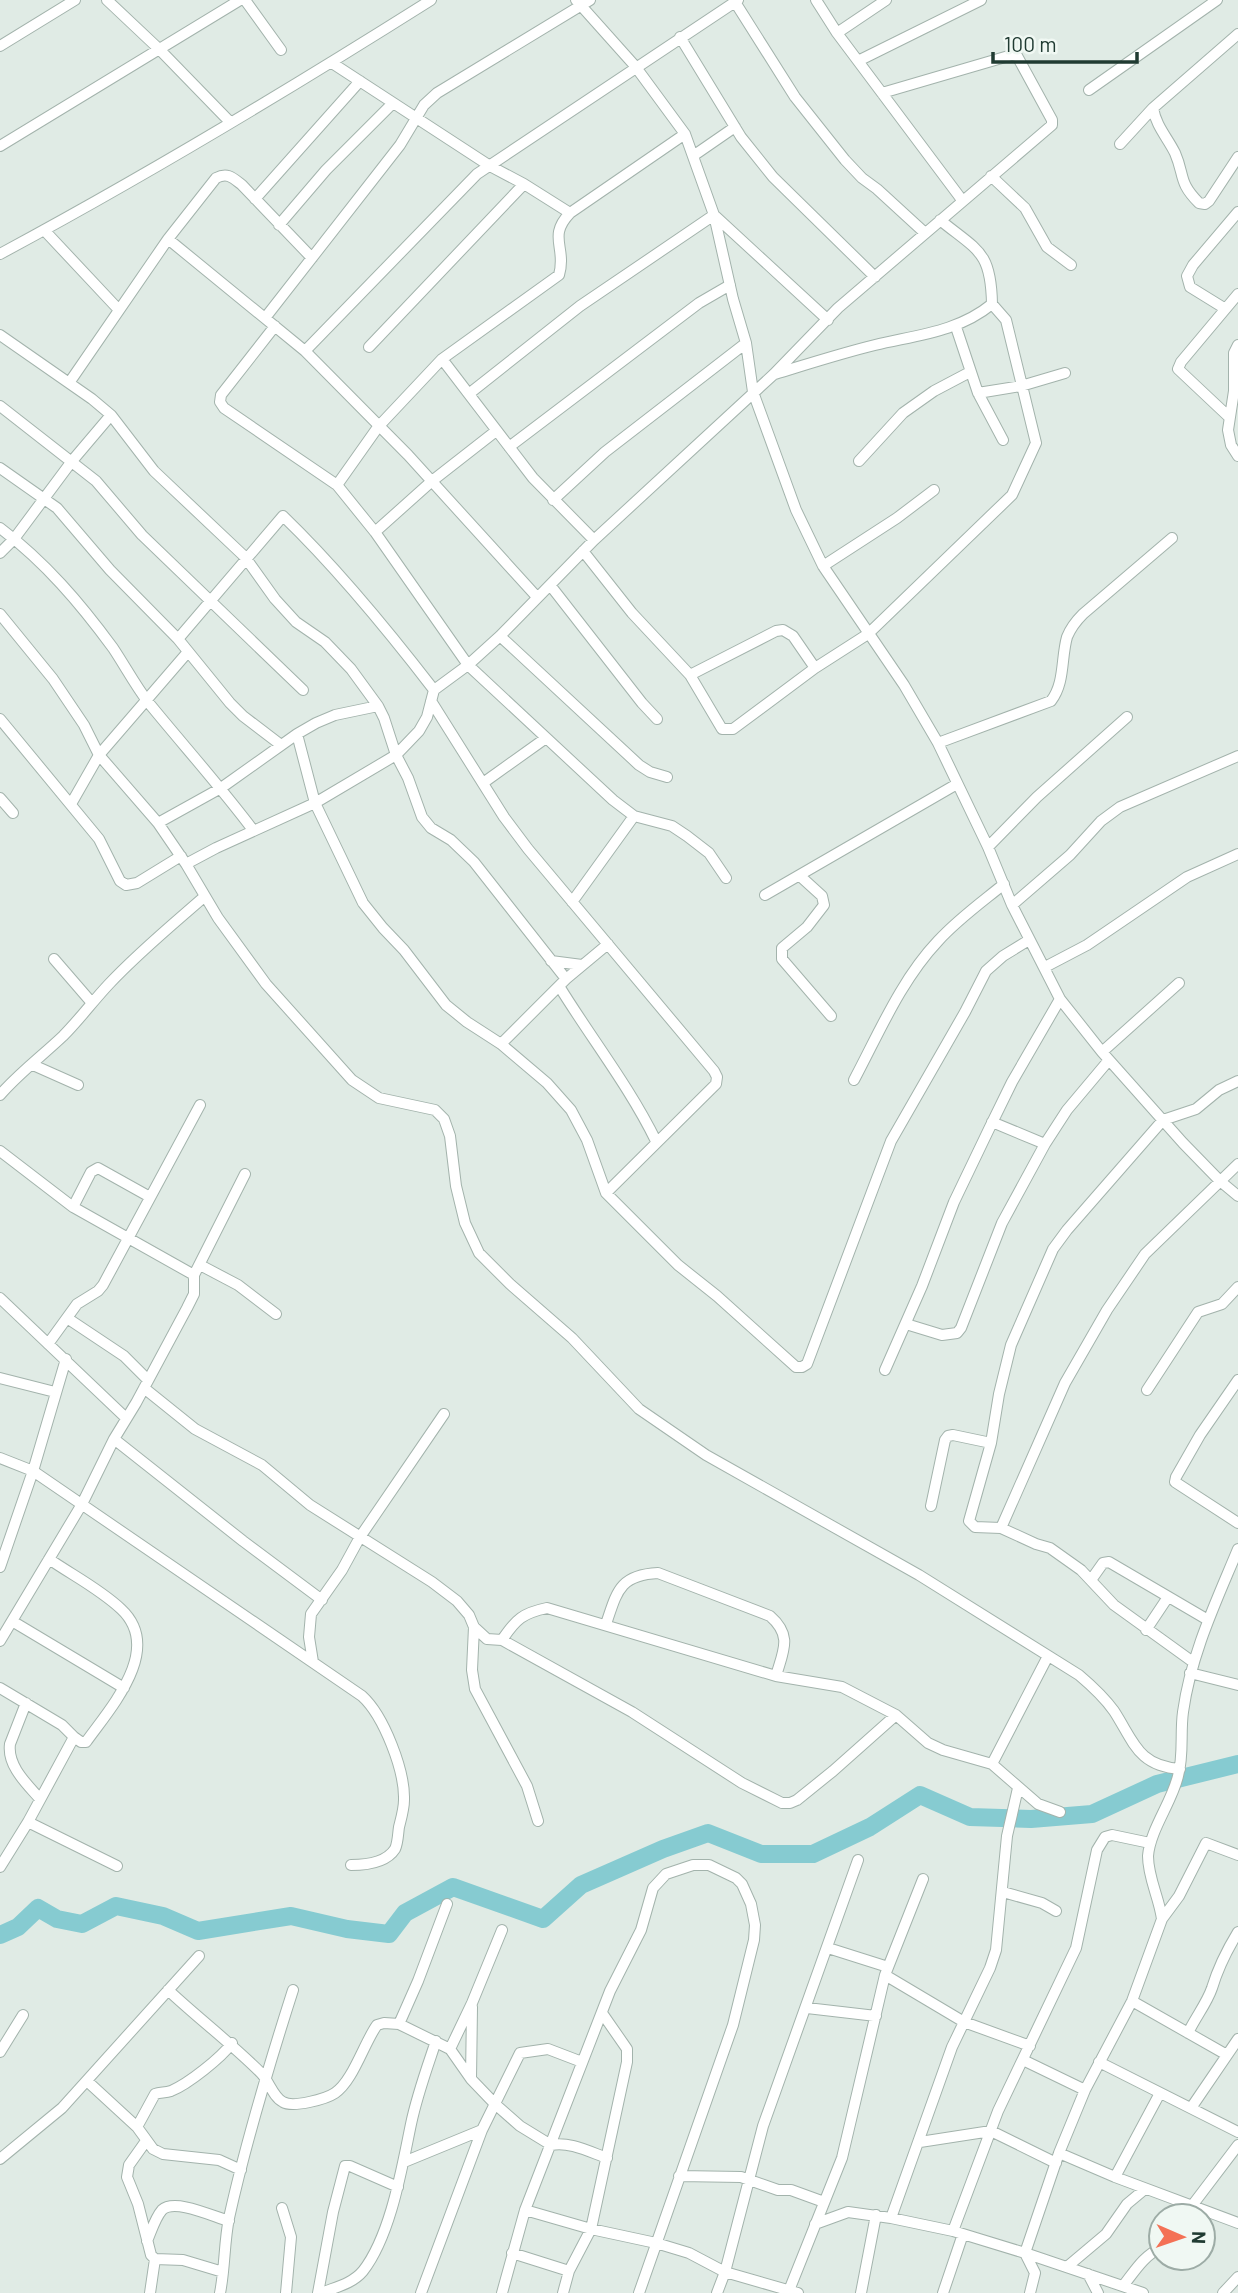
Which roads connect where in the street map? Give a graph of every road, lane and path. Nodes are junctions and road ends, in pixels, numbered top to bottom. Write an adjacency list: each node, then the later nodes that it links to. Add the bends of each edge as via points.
1 (75, 0): 15 (street)
2 (107, 0): 16 (street)
3 (240, 0): 16 (street)
4 (245, 0): 17 (street)
5 (431, 0): 19 (street)
6 (816, 0): 12 (street)
7 (887, 0): 12 (street)
8 (981, 0): 18 (street)
9 (1217, 0): 22 (street)
10 (736, 1): 14 (street); 45 (street, via 795,97 845,160)
11 (582, 2): 20 (street); 26 (street, via 437,93)
12 (837, 33): 18 (street)
13 (1238, 34): 25 (street)
14 (680, 37): 20 (street); 28 (street)
15 (0, 46)
16 (160, 50): 27 (street); 31 (street)
17 (281, 50)
18 (858, 61): 23 (street)
19 (332, 63): 21 (street); 27 (street)
20 (635, 66): 29 (street); 34 (street)
21 (360, 81): 24 (street); 37 (street)
22 (1089, 90)
23 (882, 93): 35 (street, via 1007,56 1017,57 1052,125); 38 (street)
24 (393, 103): 26 (street); 43 (street)
25 (1153, 108): 30 (street); 33 (street, via 1174,151 1183,184 1199,203 1209,201)
26 (416, 118): 34 (street); 48 (street)
27 (230, 122): 44 (street)
28 (735, 127): 32 (street); 50 (street, via 773,177)
29 (685, 134): 32 (street); 40 (street)
30 (1120, 144)
31 (0, 146)
32 (693, 156): 41 (street)
33 (1238, 157)
34 (490, 166): 36 (street); 64 (street, via 464,185)
35 (991, 176): 38 (street); 49 (street, via 1025,208 1047,247)
36 (524, 184): 40 (street); 63 (street)
37 (254, 199): 43 (street); 46 (street, via 230,175 222,175)
38 (962, 200): 42 (street)
39 (1238, 212): 54 (street, via 1187,276 1190,287)
40 (570, 213): 65 (street, via 557,232 559,275)
41 (714, 215): 51 (street); 57 (street); 73 (street, via 580,306)
42 (940, 220): 45 (street); 53 (street, via 981,254 992,278)
43 (279, 225): 48 (street)
44 (44, 230): 47 (street); 55 (street)
45 (925, 233): 50 (street)
46 (168, 239): 55 (street); 56 (street)
47 (0, 254)
48 (312, 258): 56 (street)
49 (1072, 265)
50 (875, 278): 57 (street)
51 (730, 285): 61 (street); 81 (street, via 699,303)
52 (1238, 294): 54 (street)
53 (992, 304): 59 (street); 70 (street, via 1006,320)
54 (1224, 308): 77 (street, via 1178,369)
55 (119, 310): 69 (street)
56 (265, 318): 58 (street)
57 (828, 320): 68 (street)
58 (275, 326): 64 (street); 87 (street, via 220,402 270,442)
59 (956, 327): 66 (street); 68 (street)
60 (0, 335): 69 (street)
61 (746, 343): 71 (street); 90 (street, via 605,452)
62 (1238, 345): 72 (street)
63 (369, 347)
64 (305, 351): 78 (street)
65 (442, 359): 73 (street); 78 (street)
66 (970, 372): 74 (street); 84 (street, via 903,413)
67 (1065, 373): 70 (street)
68 (774, 374): 71 (street)
69 (69, 383): 76 (street)
70 (1021, 386): 74 (street); 104 (street, via 1036,443 1012,495)
71 (753, 392): 95 (street); 99 (street, via 796,510)
72 (1236, 392): 77 (street)
73 (470, 393): 79 (street)
74 (978, 393): 80 (street)
75 (0, 406): 83 (street)
76 (111, 415): 83 (street); 98 (street, via 154,471)
77 (1229, 417): 82 (street, via 1231,445)
78 (378, 427): 86 (street); 87 (street)
79 (496, 431): 81 (street); 86 (street)
80 (1003, 440)
81 (509, 447): 90 (street)
82 (1238, 456)
83 (72, 461): 89 (street); 102 (street)
84 (859, 461)
85 (0, 468): 89 (street)
86 (432, 481): 92 (street); 101 (street)
87 (337, 485): 92 (street)
88 (934, 490): 99 (street)
89 (43, 499): 94 (street); 106 (street, via 57,508)
90 (553, 500): 95 (street)
91 (0, 528): 94 (street)
92 (375, 532): 108 (street)
93 (1172, 538): 121 (street, via 1071,627 1058,692 1051,701)
94 (14, 539): 97 (street); 113 (street, via 73,595)
95 (594, 540): 96 (street)
96 (583, 551): 100 (street); 110 (street)
97 (0, 553)
98 (245, 557): 102 (street); 112 (street, via 283,516 379,618); 115 (street, via 275,599 351,668)
99 (823, 566): 104 (street)
100 (550, 585): 101 (street); 118 (street)
101 (537, 597): 105 (street)
102 (210, 599): 106 (street); 111 (street)
103 (0, 614): 123 (street, via 53,679)
104 (868, 634): 109 (street); 121 (street)
105 (500, 636): 108 (street); 126 (street, via 639,765)
106 (178, 639): 107 (street)
107 (187, 653): 113 (street); 122 (street, via 243,716)
108 (468, 665): 112 (street); 120 (street)
109 (815, 668): 110 (street, via 793,636 783,630); 110 (street, via 729,730 722,729)
110 (690, 675)
111 (303, 690)
112 (434, 690): 114 (street)
113 (147, 700): 123 (street); 129 (street)
114 (431, 701): 124 (street, via 419,732); 127 (street)
115 (378, 706): 119 (street, via 335,715); 124 (street)
116 (1128, 717): 137 (street)
117 (0, 719): 132 (street)
118 (657, 719)
119 (297, 734): 122 (street); 131 (street)
120 (546, 738): 127 (street); 134 (street)
121 (937, 743): 128 (street)
122 (281, 745): 129 (street)
123 (99, 755): 132 (street); 135 (street)
124 (396, 755): 131 (street); 150 (street, via 422,817 474,862)
125 (1238, 756): 146 (street, via 1119,807)
126 (667, 777)
127 (483, 783): 145 (street, via 504,817)
128 (957, 784): 137 (street); 140 (street)
129 (221, 788): 135 (street); 136 (street)
130 (0, 798): 133 (street)
131 (315, 803): 136 (street); 158 (street, via 363,903 446,1005)
132 (71, 804): 139 (street, via 99,839 126,885)
133 (13, 813)
134 (634, 816): 141 (street, via 672,826 687,836 709,853); 145 (street)
135 (158, 823): 139 (street)
136 (253, 830): 139 (street)
137 (988, 847): 142 (street)
138 (1238, 854): 152 (street, via 1187,877 1087,945)
139 (184, 860): 144 (street)
140 (800, 876): 143 (street); 157 (street, via 822,896 824,905 780,952)
141 (726, 878)
142 (1004, 884): 146 (street); 161 (street, via 936,942 914,971)
143 (765, 895)
144 (204, 897): 156 (street); 218 (street, via 266,984 352,1080 379,1098 435,1110 444,1119 465,1223 479,1253 572,1338 639,1409 706,1455 919,1575)
145 (572, 902): 148 (street)
146 (1013, 905): 147 (street)
147 (1029, 940): 152 (street); 174 (street, via 986,971 891,1140 826,1316 802,1367 796,1367 678,1265)
148 (608, 944): 151 (street); 168 (street, via 717,1077 716,1084)
149 (54, 959): 156 (street)
150 (551, 961): 151 (street); 153 (street)
151 (582, 965): 153 (street)
152 (1045, 967): 155 (street)
153 (563, 983): 158 (street); 168 (street)
154 (1180, 983): 159 (street)
155 (1060, 999): 159 (street); 167 (street)
156 (92, 1003): 160 (street)
157 (831, 1016)
158 (501, 1044): 174 (street, via 547,1083 571,1111)
159 (1105, 1056): 166 (street); 169 (street)
160 (33, 1065): 163 (street); 164 (street)
161 (854, 1080)
162 (1238, 1081): 166 (street, via 1196,1109)
163 (78, 1085)
164 (0, 1094)
165 (200, 1105): 175 (street)
166 (1163, 1120): 173 (street); 197 (street, via 1053,1249 1011,1345)
167 (992, 1122): 169 (street); 185 (street, via 954,1202)
168 (656, 1141): 174 (street)
169 (1045, 1144): 185 (street, via 1002,1223 957,1334 942,1335)
170 (0, 1151): 177 (street)
171 (1238, 1164): 173 (street)
172 (245, 1174): 179 (street)
173 (1220, 1181): 176 (street); 203 (street, via 1145,1254 1107,1310 1065,1383)
174 (606, 1193)
175 (150, 1196): 177 (street, via 98,1168 91,1172); 178 (street)
176 (1238, 1196)
177 (73, 1207): 178 (street)
178 (128, 1237): 180 (street); 184 (street, via 98,1291 83,1299)
179 (200, 1265): 180 (street); 183 (street, via 238,1285)
180 (194, 1275): 191 (street, via 194,1294)
181 (1238, 1287): 192 (street, via 1222,1304 1198,1312)
182 (0, 1298): 186 (street)
183 (276, 1314)
184 (67, 1318): 186 (street); 191 (street, via 124,1356)
185 (906, 1324): 188 (street)
186 (48, 1344): 187 (street)
187 (66, 1359): 193 (street); 195 (street)
188 (885, 1370)
189 (0, 1378): 193 (street)
190 (1238, 1380): 202 (street, via 1175,1482)
191 (146, 1384): 195 (street); 204 (street, via 195,1429 262,1465 310,1505)
192 (1147, 1390)
193 (55, 1392): 199 (street)
194 (444, 1414): 204 (street)
195 (126, 1418): 196 (street)
196 (114, 1439): 200 (street); 210 (street)
197 (991, 1443): 201 (street, via 948,1436); 203 (street, via 969,1521 975,1527)
198 (0, 1458): 199 (street)
199 (33, 1471): 200 (street); 207 (street)
200 (82, 1504): 206 (street); 219 (street)
201 (932, 1506)
202 (1238, 1523)
203 (1001, 1528): 208 (street, via 1050,1548)
204 (360, 1537): 210 (street); 214 (street, via 457,1601)
205 (1238, 1549): 211 (street)
206 (49, 1559): 212 (street); 225 (street, via 121,1609 132,1624 136,1655)
207 (0, 1567)
208 (1090, 1580): 209 (street, via 1109,1562); 215 (street)
209 (1168, 1597): 211 (street); 215 (street)
210 (322, 1600): 219 (street, via 309,1624)
211 (1208, 1620): 220 (street)
212 (12, 1621): 217 (street); 225 (street)
213 (606, 1623): 216 (street, via 547,1608 519,1618); 222 (street); 222 (street, via 619,1588 629,1579 658,1573 770,1616 784,1634)
214 (474, 1627): 216 (street, via 487,1639); 234 (street, via 475,1689 527,1786)
215 (1146, 1630): 220 (street)
216 (502, 1640): 227 (street, via 782,1803 806,1793)
217 (0, 1641)
218 (1048, 1656): 229 (street); 230 (street, via 1098,1690 1132,1743 1152,1763)
219 (313, 1662): 239 (street, via 372,1705 403,1783 396,1848 369,1865)
220 (1193, 1662): 221 (street)
221 (1190, 1673): 223 (street); 230 (street, via 1182,1713)
222 (776, 1676): 227 (street, via 842,1687)
223 (1238, 1685)
224 (0, 1688): 226 (street)
225 (124, 1688): 228 (street, via 86,1742)
226 (26, 1703): 228 (street); 232 (street, via 9,1752 22,1778)
227 (896, 1715): 229 (street, via 928,1743)
228 (74, 1737): 232 (street)
229 (992, 1764): 231 (street)
230 (1180, 1769): 236 (street)
231 (1018, 1788): 233 (street); 243 (street, via 1007,1836)
232 (40, 1798): 235 (street)
233 (1060, 1812)
234 (538, 1821)
235 (28, 1822): 240 (street); 241 (street)
236 (1150, 1843): 246 (street, via 1149,1874); 266 (street, via 1112,1835 1101,1842 1076,1948)
237 (1238, 1855): 246 (street, via 1206,1843)
238 (858, 1860): 249 (street)
239 (351, 1864)
240 (117, 1866)
241 (0, 1867)
242 (923, 1879): 251 (street)
243 (1003, 1892): 245 (street); 260 (street, via 996,1950)
244 (447, 1904): 261 (street)
245 (1056, 1911)
246 (1162, 1919): 254 (street)
247 (502, 1930): 255 (street)
248 (1238, 1932): 262 (street)
249 (828, 1948): 251 (street); 256 (street)
250 (199, 1956): 252 (street)
251 (886, 1971): 259 (street); 260 (street)
252 (168, 1990): 265 (street); 275 (street)
253 (293, 1990): 273 (street)
254 (1132, 2001): 262 (street); 272 (street)
255 (472, 2003): 267 (street); 274 (street)
256 (807, 2008): 259 (street); 295 (street, via 763,2126)
257 (601, 2013): 271 (street); 289 (street, via 628,2055); 293 (street, via 641,1930 653,1888 666,1874 709,1865 742,1884 751,1904 754,1940 733,2025)
258 (23, 2015): 268 (street)
259 (876, 2017): 300 (street, via 842,2158)
260 (964, 2022): 266 (street); 285 (street, via 936,2087)
261 (399, 2024): 264 (street); 273 (street, via 377,2025 334,2094 292,2105 279,2099)
262 (1188, 2033): 269 (street)
263 (1238, 2039): 269 (street)
264 (436, 2041): 267 (street); 291 (street)
265 (232, 2043): 273 (street); 280 (street, via 216,2061 181,2085 155,2094)
266 (1030, 2046): 270 (street)
267 (450, 2049): 274 (street)
268 (0, 2052)
269 (1227, 2055): 279 (street)
270 (1023, 2060): 276 (street); 282 (street)
271 (582, 2062): 278 (street, via 548,2049 520,2053); 286 (street)
272 (1099, 2062): 276 (street); 277 (street)
273 (265, 2077): 292 (street)
274 (471, 2079): 278 (street)
275 (87, 2081): 280 (street); 288 (street, via 62,2108)
276 (1085, 2090): 290 (street)
277 (1160, 2093): 279 (street); 294 (street)
278 (495, 2104): 281 (street); 286 (street)
279 (1191, 2108): 283 (street)
280 (136, 2127): 284 (street)
281 (482, 2130): 291 (street); 329 (street)
282 (991, 2131): 285 (street); 290 (street); 310 (street)
283 (1238, 2132)
284 (146, 2141): 292 (street, via 163,2154 219,2160); 311 (street, via 129,2165 127,2177)
285 (920, 2141): 305 (street)
286 (551, 2145): 289 (street, via 568,2145); 302 (street)
287 (1238, 2145): 299 (street)
288 (0, 2158)
289 (607, 2158): 309 (street)
290 (1058, 2158): 294 (street); 314 (street)
291 (404, 2162): 296 (street)
292 (241, 2170): 306 (street)
293 (679, 2176): 295 (street); 312 (street)
294 (1115, 2177): 297 (street)
295 (749, 2180): 300 (street); 320 (street)
296 (398, 2187): 328 (street, via 375,2251 362,2272 351,2282); 328 (street, via 345,2166)
297 (1146, 2189): 298 (street); 317 (street, via 1127,2204 1106,2234)
298 (1176, 2202)
299 (1202, 2202)
300 (824, 2203): 308 (street)
301 (282, 2208): 327 (street, via 291,2237)
302 (524, 2210): 309 (street); 313 (street)
303 (876, 2215): 305 (street); 308 (street, via 848,2212); 334 (street)
304 (1217, 2217): 307 (street)
305 (891, 2218): 310 (street)
306 (229, 2221): 311 (street, via 190,2208 166,2207); 319 (street)
307 (1238, 2223)
308 (815, 2224): 324 (street)
309 (591, 2229): 312 (street); 318 (street)
310 (958, 2233): 314 (street); 335 (street)
311 (147, 2242): 316 (street)
312 (656, 2243): 320 (street, via 689,2253); 332 (street)
313 (512, 2253): 318 (street); 330 (street)
314 (1025, 2253): 317 (street); 336 (street, via 1035,2273)
315 (1147, 2257): 323 (street)
316 (155, 2259): 319 (street, via 183,2260); 325 (street)
317 (1068, 2266): 321 (street)
318 (569, 2271): 331 (street)
319 (223, 2272): 326 (street)
320 (725, 2272): 324 (street); 333 (street)
321 (1088, 2274): 323 (street); 337 (street)
322 (1238, 2277): 339 (street)
323 (1124, 2286): 338 (street)
324 (785, 2292)
325 (150, 2293)
326 (220, 2293)
327 (286, 2293)
328 (319, 2293)
329 (421, 2293)
330 (502, 2293)
331 (563, 2293)
332 (639, 2293)
333 (717, 2293)
334 (861, 2293)
335 (943, 2293)
336 (1030, 2293)
337 (1097, 2293)
338 (1143, 2293)
339 (1223, 2293)

